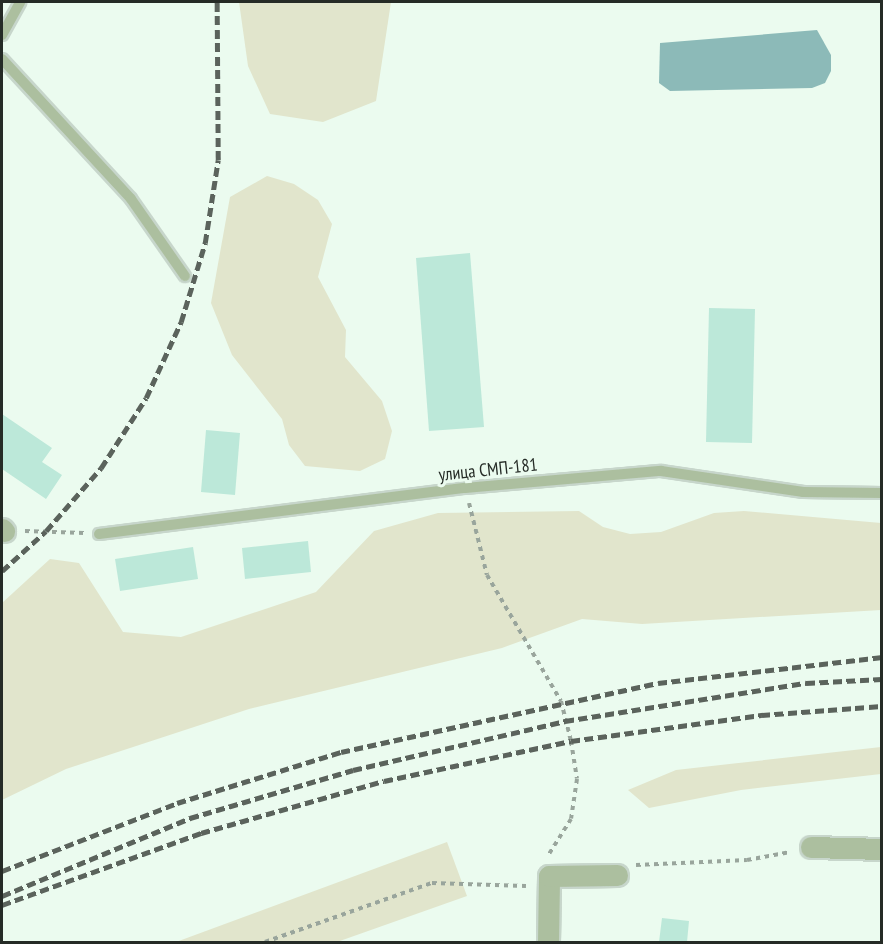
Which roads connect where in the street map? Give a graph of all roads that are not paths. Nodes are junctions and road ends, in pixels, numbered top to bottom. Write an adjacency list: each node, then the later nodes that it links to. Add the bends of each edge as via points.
1 (20, 2): 2 (lane)
2 (2, 35)
3 (2, 59): 4 (lane, via 130,199)
4 (185, 276)
5 (882, 493): 6 (lane, улица СМП-181, via 803,492 661,471 465,488)
6 (99, 534)
7 (811, 847): 8 (street)
8 (882, 849)
9 (617, 875): 10 (street, via 548,881)
10 (548, 942)

